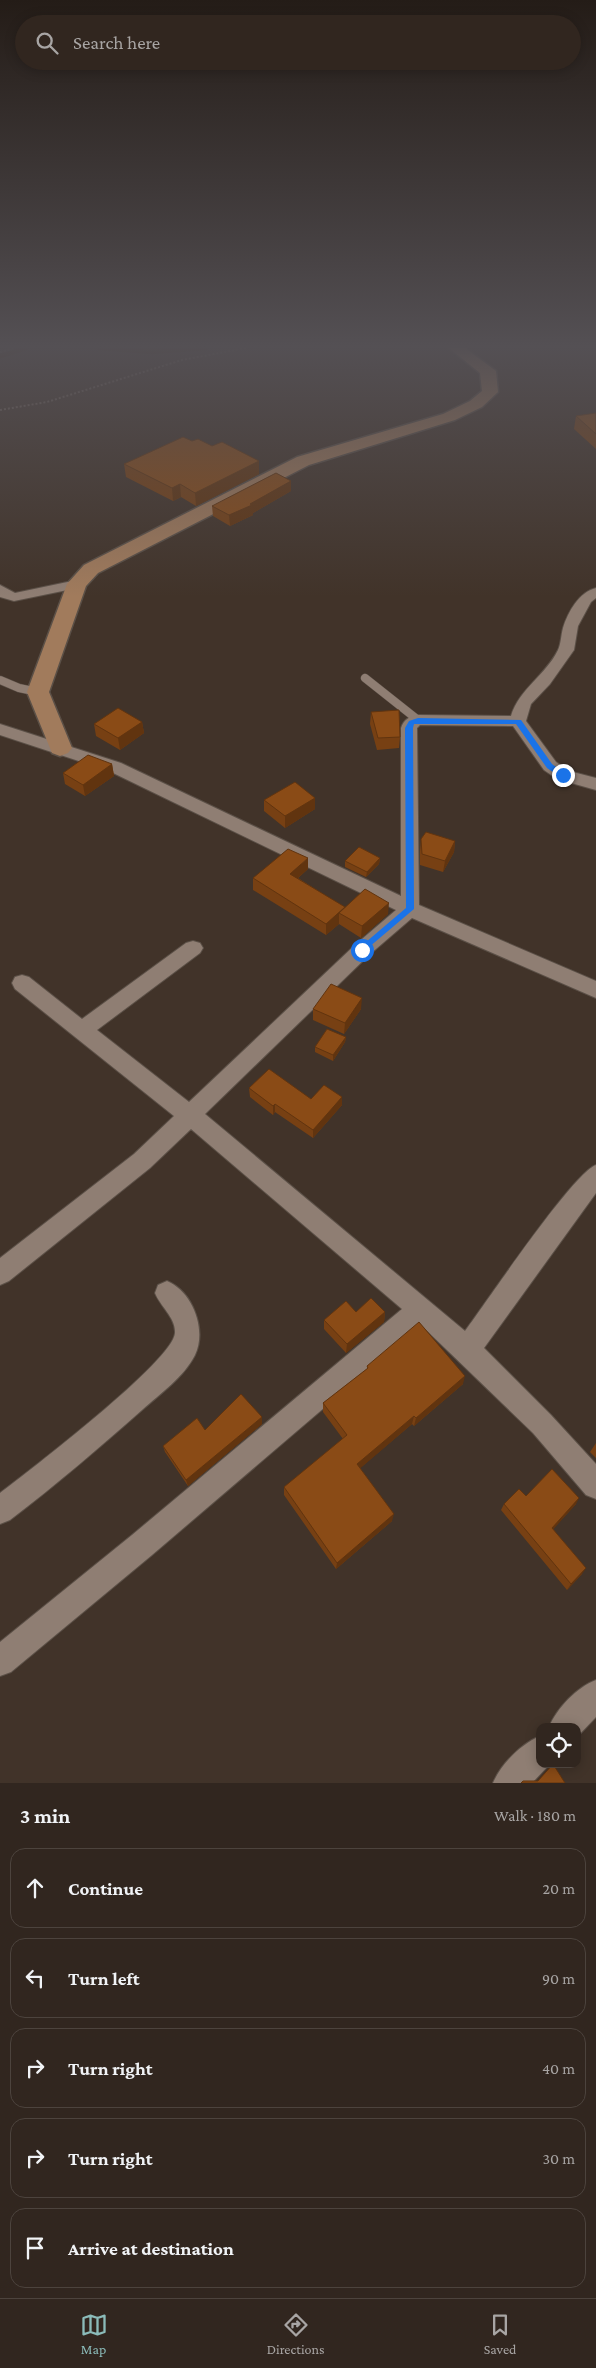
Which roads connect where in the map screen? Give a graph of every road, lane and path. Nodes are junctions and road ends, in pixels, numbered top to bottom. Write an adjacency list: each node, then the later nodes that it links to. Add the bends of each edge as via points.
1 (402, 431): 2 (street, via 303,461 91,569)
2 (77, 584): 3 (street, via 14,596); 7 (street)
3 (0, 589)
4 (596, 592): 9 (street, via 585,599 570,626 566,650 523,703)
5 (365, 678): 8 (lane)
6 (0, 680): 7 (lane)
7 (38, 692): 11 (street)
8 (418, 720): 9 (street); 13 (street, via 409,728)
9 (518, 722): 12 (street, via 550,766 563,775)
10 (0, 729): 11 (street)
11 (60, 748): 13 (street, via 116,767)
12 (596, 784)
13 (410, 909): 16 (street); 18 (street, via 362,950)
14 (194, 948): 17 (street)
15 (22, 983): 17 (street)
16 (596, 990)
17 (82, 1030): 18 (street)
18 (190, 1115): 20 (street, via 142,1161); 22 (street)
19 (596, 1176): 23 (street)
20 (0, 1273)
21 (167, 1292): 25 (street, via 183,1313 188,1331 184,1348 164,1373 57,1467)
22 (421, 1309): 23 (street); 26 (street)
23 (467, 1350): 24 (street, via 542,1424)
24 (596, 1485)
25 (0, 1510)
26 (0, 1661)
27 (596, 1695): 28 (street)
28 (569, 1723)
29 (536, 1756): 30 (street)
30 (509, 1783)

